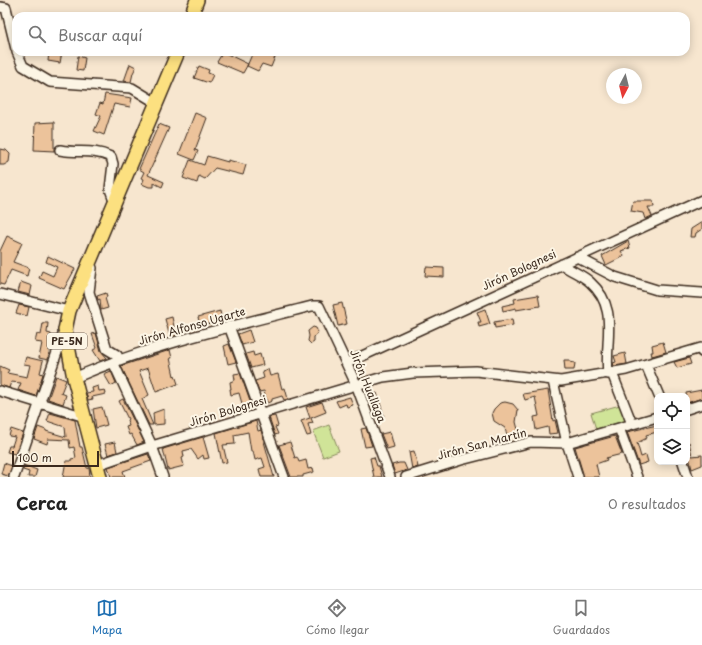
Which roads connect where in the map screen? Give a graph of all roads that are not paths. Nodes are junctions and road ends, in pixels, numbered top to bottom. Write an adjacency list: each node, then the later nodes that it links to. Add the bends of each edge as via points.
1 (197, 0): 3 (highway)
2 (0, 7): 4 (street, via 6,8)
3 (192, 12)
4 (12, 33)
5 (19, 56): 7 (street, via 23,66 50,82 132,88)
6 (176, 56): 7 (highway, PE-5N)
7 (155, 102): 10 (highway, PE-5N)
8 (60, 150): 10 (street, via 93,151 111,157 113,164 110,189)
9 (702, 200): 11 (street, Jirón Bolognesi)
10 (115, 203): 12 (highway, PE-5N)
11 (577, 257): 13 (street, Jirón Bolognesi); 14 (street, via 615,277 657,290)
12 (88, 263): 17 (highway, PE-5N); 21 (street, via 92,268 89,292 107,349 117,355)
13 (562, 264): 22 (street, Jirón Bolognesi); 24 (street, via 589,280 604,297 609,327 606,359)
14 (702, 293)
15 (0, 294): 17 (street)
16 (319, 306): 18 (street, Jirón Alfonso Ugarte); 22 (street, Jirón Huallaga)
17 (68, 311): 19 (highway, PE-5N)
18 (229, 326): 21 (street, Jirón Alfonso Ugarte); 33 (street)
19 (64, 330): 25 (highway, PE-5N); 30 (street)
20 (702, 352): 23 (street, Jirón Bolognesi, via 701,348)
21 (116, 361): 25 (street, Jirón Alfonso Ugarte); 39 (street)
22 (347, 363): 27 (street, Jirón Huallaga)
23 (646, 365): 24 (street, Jirón Bolognesi); 29 (street)
24 (610, 373): 26 (street, Jirón Bolognesi); 36 (street)
25 (74, 378): 34 (highway, PE-5N)
26 (553, 381): 27 (street, Jirón Bolognesi, via 468,371 413,373); 38 (street)
27 (356, 384): 33 (street, Jirón Bolognesi); 45 (street, Jirón Huallaga)
28 (0, 391): 30 (street)
29 (658, 393)
30 (39, 403): 34 (street); 42 (street)
31 (702, 404): 32 (street)
32 (690, 408)
33 (261, 414): 39 (street, Jirón Bolognesi); 44 (street)
34 (85, 417): 41 (highway, PE-5N)
35 (654, 418): 36 (street, Jirón San Martín)
36 (632, 424): 37 (street, Jirón San Martín)
37 (619, 428): 38 (street, Jirón San Martín); 48 (street)
38 (567, 443): 46 (street, Jirón San Martín, via 531,442); 47 (street)
39 (152, 446): 41 (street, Jirón Bolognesi); 43 (street)
40 (684, 465): 49 (street)
41 (99, 471)
42 (14, 477)
43 (163, 477)
44 (284, 477)
45 (390, 477)
46 (406, 477)
47 (578, 477)
48 (637, 477)
49 (688, 477)

